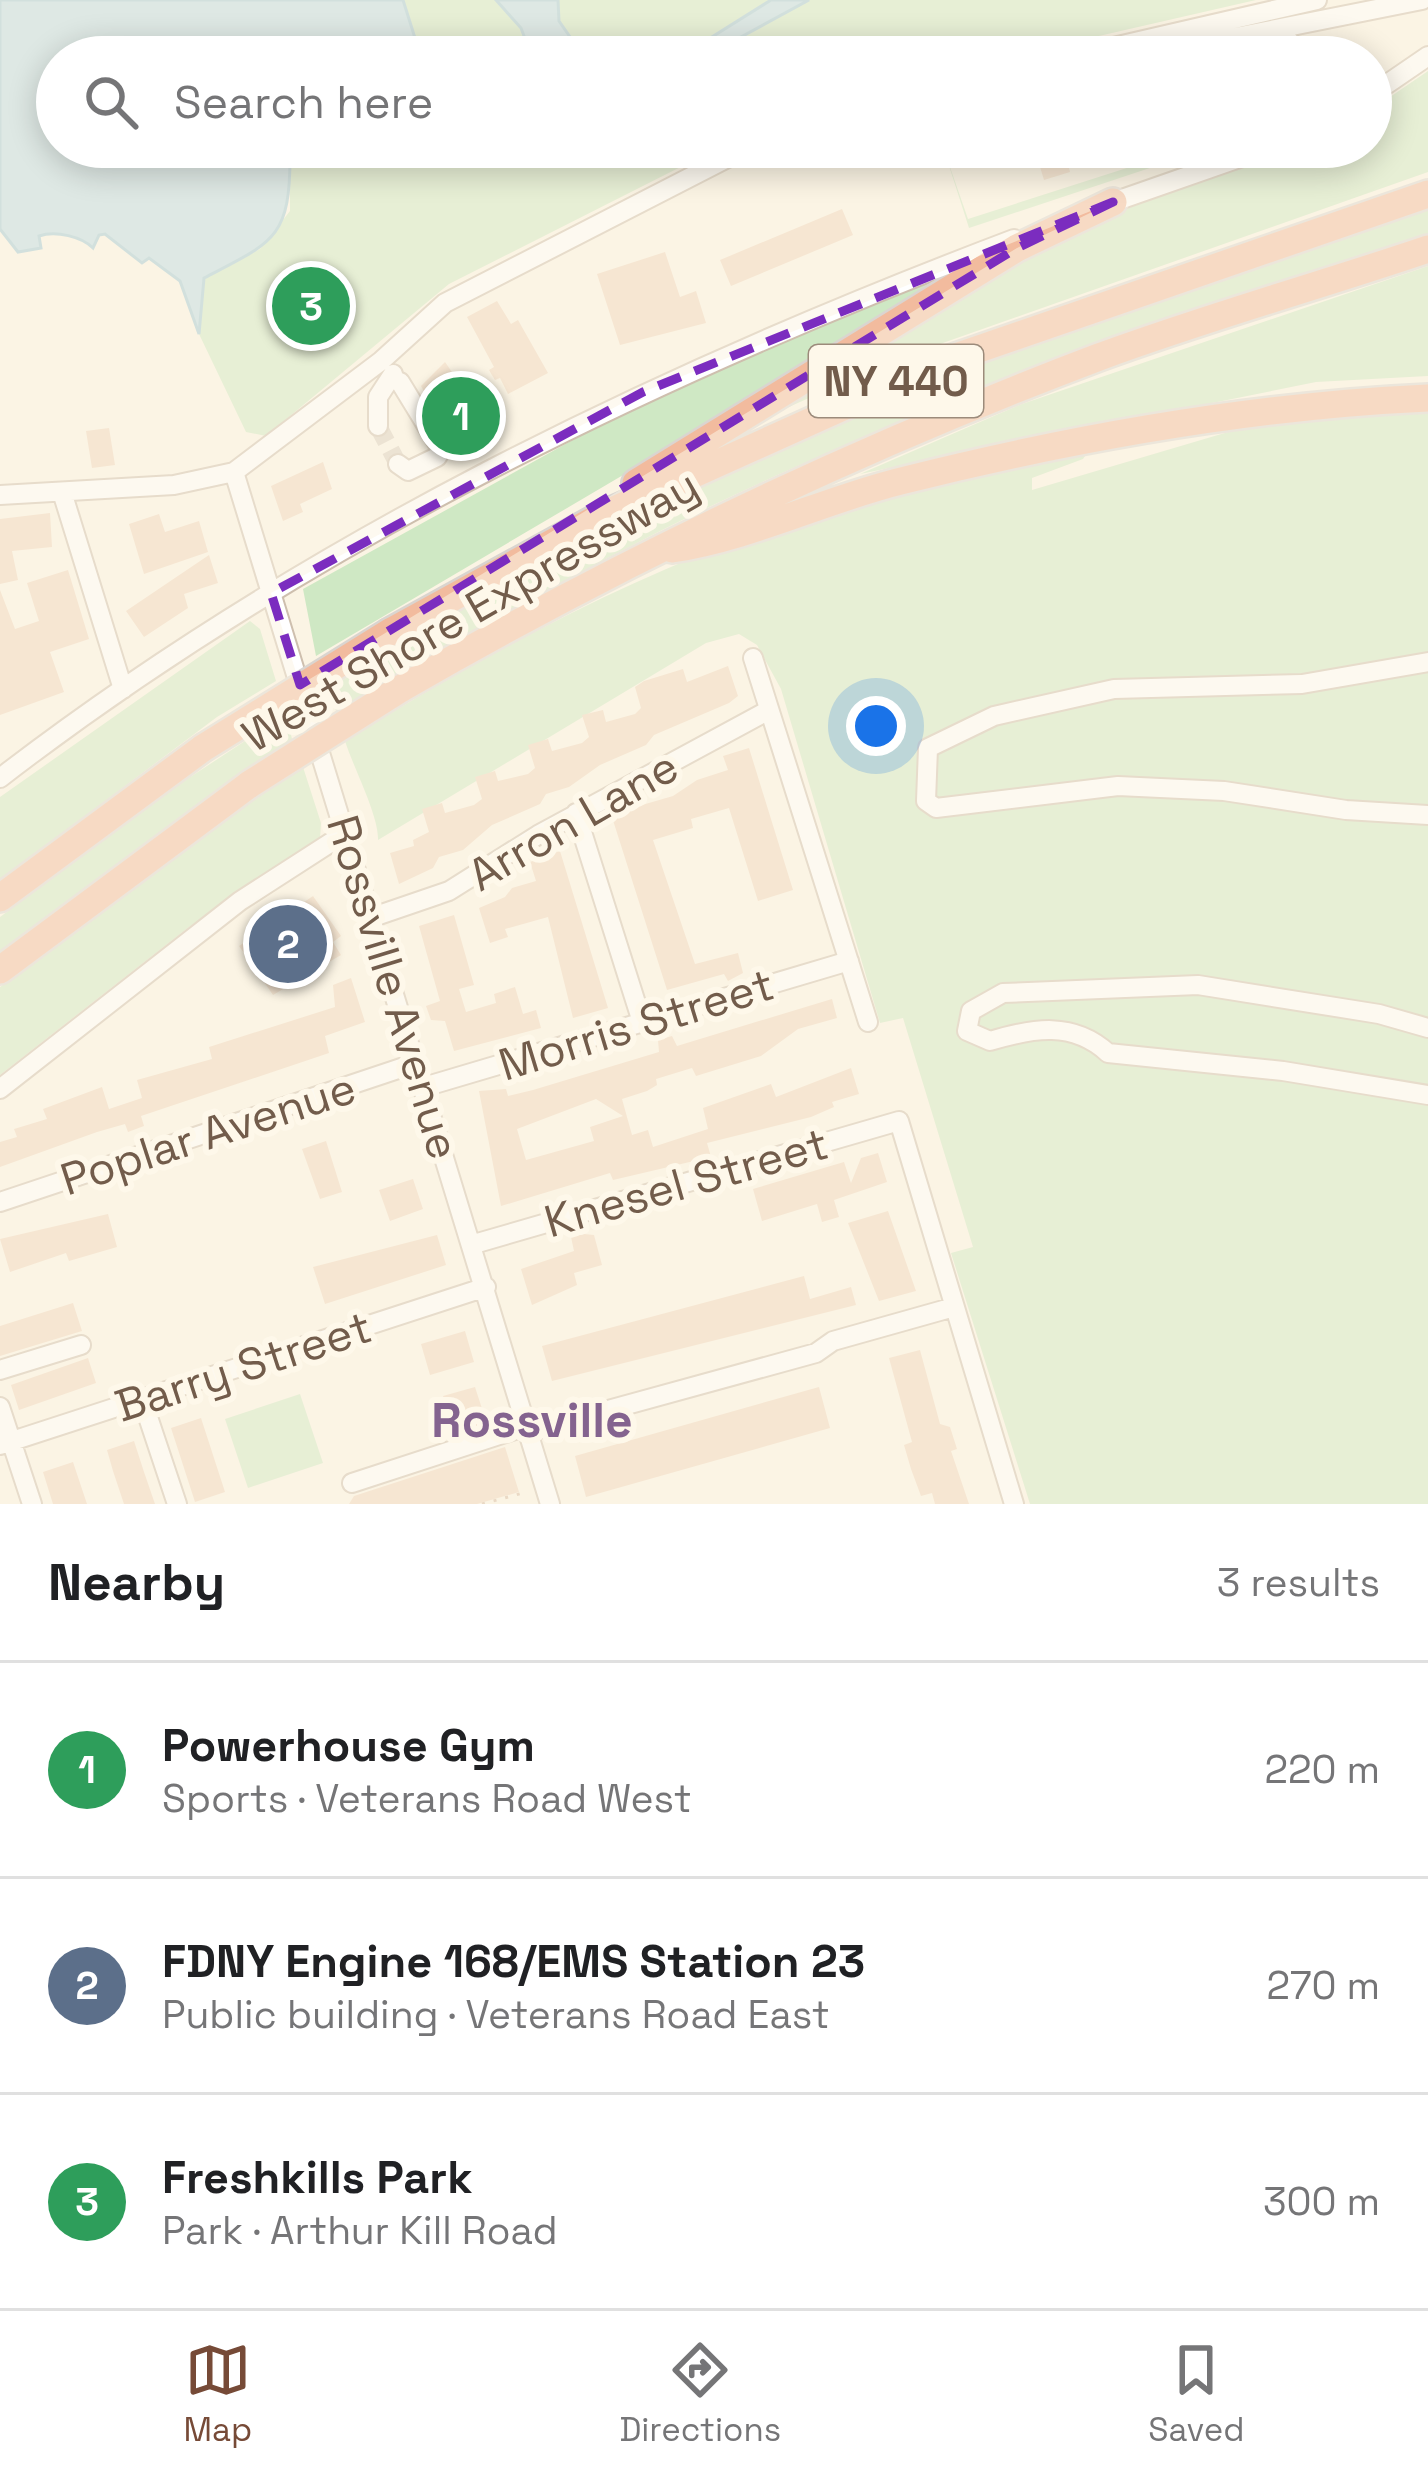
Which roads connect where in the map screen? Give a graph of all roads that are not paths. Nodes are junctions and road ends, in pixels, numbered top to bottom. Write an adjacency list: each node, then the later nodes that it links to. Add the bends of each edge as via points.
1 (1317, 0): 4 (street)
2 (1423, 0): 3 (street)
3 (1277, 29): 5 (street); 6 (street)
4 (1163, 36)
5 (1241, 36)
6 (1284, 36)
7 (1428, 56): 8 (street)
8 (1392, 81)
9 (707, 168): 17 (street, via 460,293)
10 (1211, 168): 12 (street)
11 (1428, 194): 22 (highway, West Shore Expressway / NY 440, via 905,377 603,515)
12 (1113, 202): 21 (street, via 863,296 644,392); 22 (highway, via 1017,248)
13 (1428, 249): 20 (highway, West Shore Expressway / NY 440, via 1026,385)
14 (1428, 398): 20 (highway, via 1312,405 989,460 710,543)
15 (378, 426): 16 (street, via 378,397 396,378 441,449 413,469)
16 (398, 464)
17 (234, 472): 18 (street); 21 (street, Rossville Avenue)
18 (62, 492): 19 (street); 25 (street)
19 (0, 495)
20 (645, 553): 34 (highway, West Shore Expressway / NY 440, bridge, via 400,689 250,784)
21 (271, 592): 25 (street); 30 (street, Rossville Avenue)
22 (390, 632): 31 (highway, West Shore Expressway / NY 440, bridge, via 203,748)
23 (753, 658): 26 (street)
24 (1428, 662): 29 (street, via 1302,684 1114,689 972,724 928,748 923,766 926,802 936,808 1118,786)
25 (123, 689): 27 (street)
26 (769, 710): 28 (street, Arron Lane); 33 (street)
27 (0, 778)
28 (576, 813): 32 (street, Arron Lane, via 449,891); 35 (street)
29 (1428, 815)
30 (347, 832): 32 (street, Rossville Avenue); 40 (street, via 241,901)
31 (0, 898)
32 (373, 917): 38 (street, Rossville Avenue)
33 (848, 961): 35 (street, Morris Street); 36 (street)
34 (0, 970)
35 (642, 1022): 39 (street, Morris Street)
36 (868, 1022)
37 (1428, 1028): 41 (street, via 1242,989 1156,985 1003,993 971,1011 968,1031 990,1041 1056,1029 1093,1039 1108,1053)
38 (416, 1063): 39 (street, Rossville Avenue); 42 (street, Poplar Avenue)
39 (424, 1087): 43 (street, Rossville Avenue)
40 (0, 1089)
41 (1428, 1095)
42 (0, 1202)
43 (474, 1244): 44 (street, Rossville Avenue); 45 (street, Knesel Street, via 899,1120)
44 (486, 1287): 48 (street, Barry Street); 50 (street, Rossville Avenue)
45 (954, 1307): 50 (street, via 833,1341 816,1353); 56 (street)
46 (80, 1345): 47 (street)
47 (0, 1370)
48 (142, 1399): 51 (street, Barry Street); 54 (street)
49 (0, 1407): 51 (street)
50 (528, 1429): 52 (street); 55 (street, Rossville Avenue)
51 (6, 1443): 53 (street)
52 (352, 1483)
53 (32, 1504)
54 (177, 1504)
55 (550, 1504)
56 (1014, 1504)

